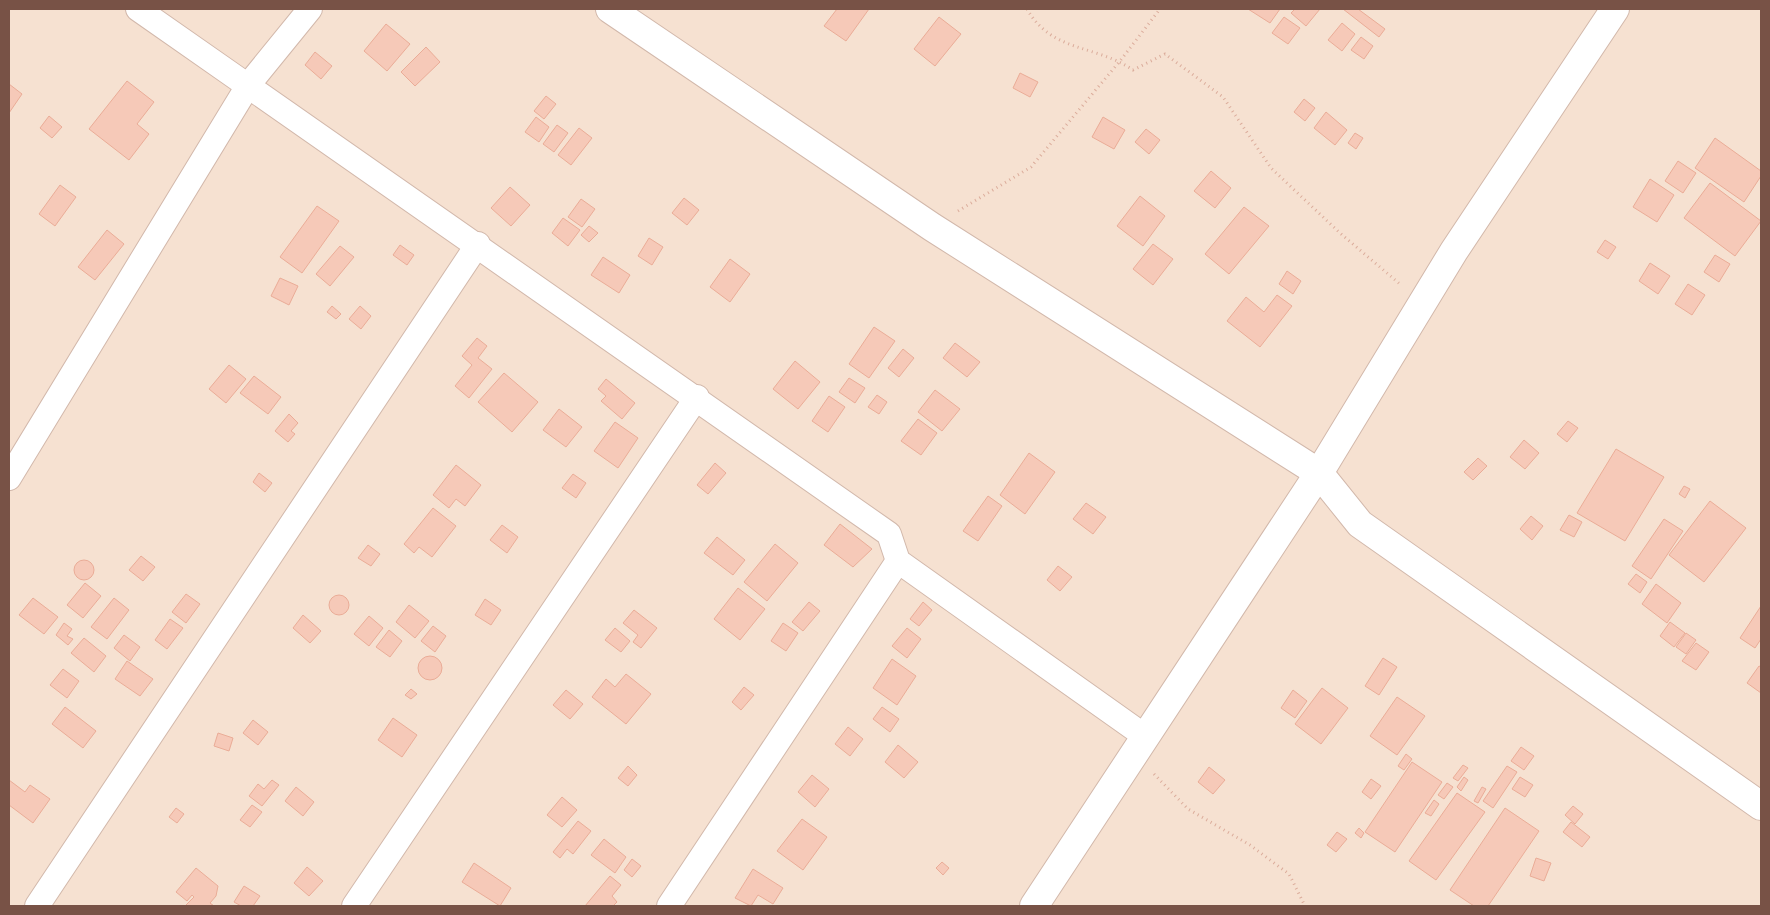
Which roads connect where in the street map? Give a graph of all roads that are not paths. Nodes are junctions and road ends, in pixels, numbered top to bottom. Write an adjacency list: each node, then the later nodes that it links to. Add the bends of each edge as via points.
1 (138, 9): 5 (street)
2 (310, 9): 5 (street)
3 (610, 9): 8 (street, via 932,227)
4 (1616, 9): 8 (street, via 1454,251)
5 (249, 84): 6 (street); 9 (street)
6 (478, 244): 7 (street); 13 (street)
7 (697, 397): 10 (street, via 889,534); 14 (street)
8 (1319, 473): 11 (street); 12 (street, via 1360,524)
9 (9, 478)
10 (898, 561): 11 (street); 15 (street)
11 (1140, 745): 16 (street)
12 (1761, 806)
13 (38, 906)
14 (354, 906)
15 (669, 906)
16 (1034, 906)

